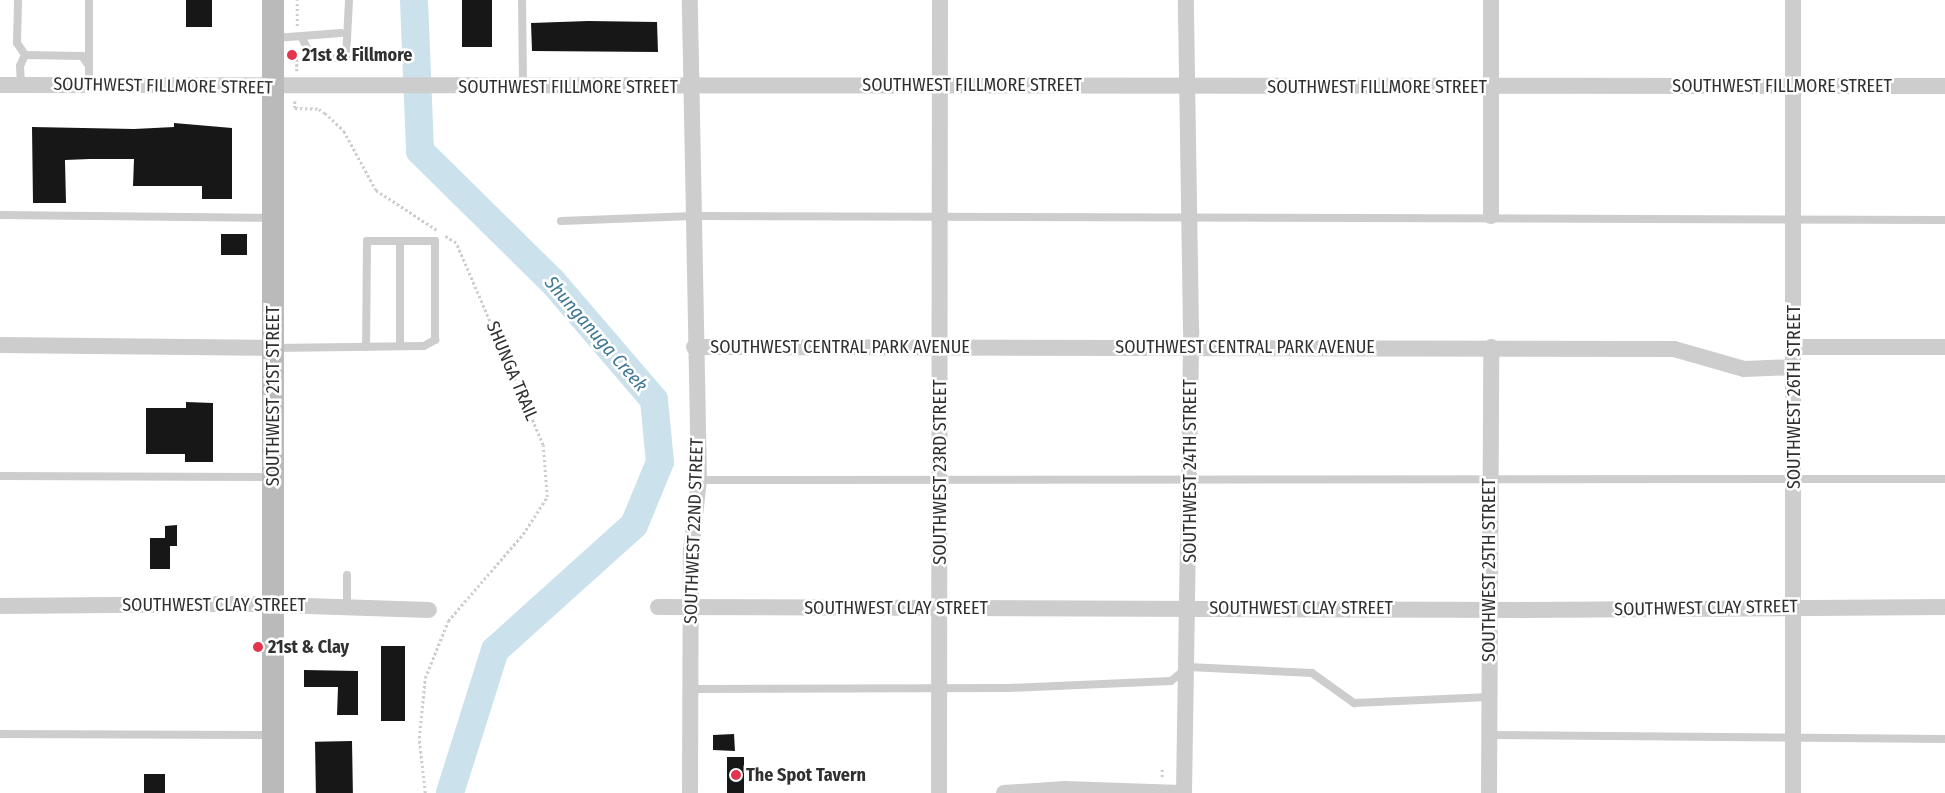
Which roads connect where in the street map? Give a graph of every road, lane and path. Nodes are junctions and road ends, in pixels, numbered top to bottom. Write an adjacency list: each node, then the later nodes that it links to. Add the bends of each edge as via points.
1 (18, 0): 15 (lane, via 17,43)
2 (89, 0): 16 (lane)
3 (273, 0): 13 (main road, SOUTHWEST 21ST STREET)
4 (297, 0): 14 (path, SHUNGA TRAIL)
5 (349, 0): 14 (lane, via 346,58 312,58)
6 (522, 0): 21 (lane)
7 (690, 0): 27 (street, SOUTHWEST 22ND STREET)
8 (940, 0): 18 (street, SOUTHWEST 23RD STREET)
9 (1186, 0): 22 (street, SOUTHWEST 24TH STREET)
10 (1491, 0): 23 (street)
11 (1793, 0): 28 (street, SOUTHWEST 26TH STREET)
12 (341, 33): 14 (lane, via 312,33)
13 (273, 38): 14 (lane); 25 (main road, SOUTHWEST 21ST STREET)
14 (300, 38): 26 (path, SHUNGA TRAIL)
15 (26, 55): 16 (lane, via 82,56); 19 (lane, via 20,66)
16 (89, 66): 20 (lane)
17 (0, 84): 19 (street, SOUTHWEST FILLMORE STREET)
18 (940, 84): 22 (street, SOUTHWEST FILLMORE STREET); 27 (street, SOUTHWEST FILLMORE STREET); 34 (street, SOUTHWEST 23RD STREET)
19 (21, 85): 20 (street, SOUTHWEST FILLMORE STREET)
20 (89, 86): 25 (street, SOUTHWEST FILLMORE STREET)
21 (523, 86): 26 (street, SOUTHWEST FILLMORE STREET); 27 (street, SOUTHWEST FILLMORE STREET)
22 (1186, 86): 23 (street, SOUTHWEST FILLMORE STREET); 33 (street, SOUTHWEST 24TH STREET)
23 (1491, 86): 28 (street, SOUTHWEST FILLMORE STREET); 31 (street)
24 (1945, 86): 28 (street, SOUTHWEST FILLMORE STREET)
25 (273, 87): 26 (street, SOUTHWEST FILLMORE STREET); 32 (main road, SOUTHWEST 21ST STREET)
26 (296, 87): 80 (path, SHUNGA TRAIL, via 295,108 319,109 344,131 376,190 456,243 543,445 547,497 522,534 448,621 425,678 419,738)
27 (692, 87): 30 (street, SOUTHWEST 22ND STREET)
28 (1794, 87): 37 (street, SOUTHWEST 26TH STREET)
29 (0, 215): 32 (lane)
30 (693, 216): 34 (lane); 36 (lane); 42 (street, SOUTHWEST 22ND STREET)
31 (1491, 216): 33 (lane); 37 (lane)
32 (273, 218): 48 (main road, SOUTHWEST 21ST STREET)
33 (1190, 218): 34 (lane); 44 (street, SOUTHWEST 24TH STREET)
34 (940, 219): 43 (street, SOUTHWEST 23RD STREET)
35 (1945, 220): 37 (lane)
36 (561, 221)
37 (1794, 221): 46 (street, SOUTHWEST 26TH STREET)
38 (400, 241): 40 (lane); 40 (lane, via 435,241 436,340 424,346); 41 (lane, via 367,241)
39 (0, 345): 48 (street)
40 (400, 346): 41 (lane)
41 (366, 347): 48 (lane)
42 (694, 347): 43 (street, SOUTHWEST CENTRAL PARK AVENUE); 55 (street, SOUTHWEST 22ND STREET)
43 (940, 347): 44 (street, SOUTHWEST CENTRAL PARK AVENUE); 52 (street, SOUTHWEST 23RD STREET)
44 (1190, 347): 45 (street, SOUTHWEST CENTRAL PARK AVENUE); 56 (street, SOUTHWEST 24TH STREET)
45 (1491, 347): 49 (street, SOUTHWEST CENTRAL PARK AVENUE, via 1674,349 1744,369); 57 (street, SOUTHWEST 25TH STREET)
46 (1794, 347): 47 (street); 49 (street, SOUTHWEST 26TH STREET)
47 (1945, 347)
48 (273, 348): 51 (main road, SOUTHWEST 21ST STREET)
49 (1794, 367): 53 (street, SOUTHWEST 26TH STREET)
50 (0, 476): 51 (lane)
51 (273, 476): 59 (main road, SOUTHWEST 21ST STREET)
52 (940, 477): 55 (lane); 56 (lane); 66 (street, SOUTHWEST 23RD STREET)
53 (1794, 479): 54 (lane); 57 (lane); 62 (street, SOUTHWEST 26TH STREET)
54 (1945, 479)
55 (699, 480): 65 (street, SOUTHWEST 22ND STREET)
56 (1190, 480): 57 (lane); 67 (street, SOUTHWEST 24TH STREET)
57 (1488, 481): 68 (street, SOUTHWEST 25TH STREET)
58 (347, 574): 61 (lane)
59 (273, 604): 60 (street, SOUTHWEST CLAY STREET); 61 (street, SOUTHWEST CLAY STREET); 75 (main road, SOUTHWEST 21ST STREET)
60 (0, 606)
61 (347, 606): 69 (street, SOUTHWEST CLAY STREET)
62 (1791, 606): 64 (street, SOUTHWEST CLAY STREET); 68 (street, SOUTHWEST CLAY STREET); 77 (street, SOUTHWEST 26TH STREET)
63 (658, 607): 65 (street, SOUTHWEST CLAY STREET)
64 (1945, 607)
65 (691, 608): 66 (street, SOUTHWEST CLAY STREET); 71 (street, SOUTHWEST 22ND STREET)
66 (941, 608): 67 (street, SOUTHWEST CLAY STREET); 72 (street, SOUTHWEST 23RD STREET)
67 (1189, 608): 68 (street, SOUTHWEST CLAY STREET); 70 (street, SOUTHWEST 24TH STREET)
68 (1489, 609): 73 (street, SOUTHWEST 25TH STREET)
69 (429, 610)
70 (1188, 667): 72 (lane, via 1170,681); 73 (lane, via 1312,673 1354,703); 84 (street, SOUTHWEST 24TH STREET)
71 (690, 689): 72 (lane); 81 (street, SOUTHWEST 22ND STREET)
72 (941, 690): 82 (street, SOUTHWEST 23RD STREET)
73 (1489, 697): 76 (street, SOUTHWEST 25TH STREET)
74 (0, 734): 75 (lane)
75 (273, 735): 79 (main road, SOUTHWEST 21ST STREET)
76 (1489, 735): 77 (lane); 85 (street, SOUTHWEST 25TH STREET)
77 (1794, 739): 78 (lane); 86 (street, SOUTHWEST 26TH STREET)
78 (1945, 739)
79 (273, 793)
80 (425, 793)
81 (690, 793)
82 (939, 793)
83 (1004, 793): 84 (street, via 1065,789)
84 (1183, 793)
85 (1489, 793)
86 (1793, 793)

